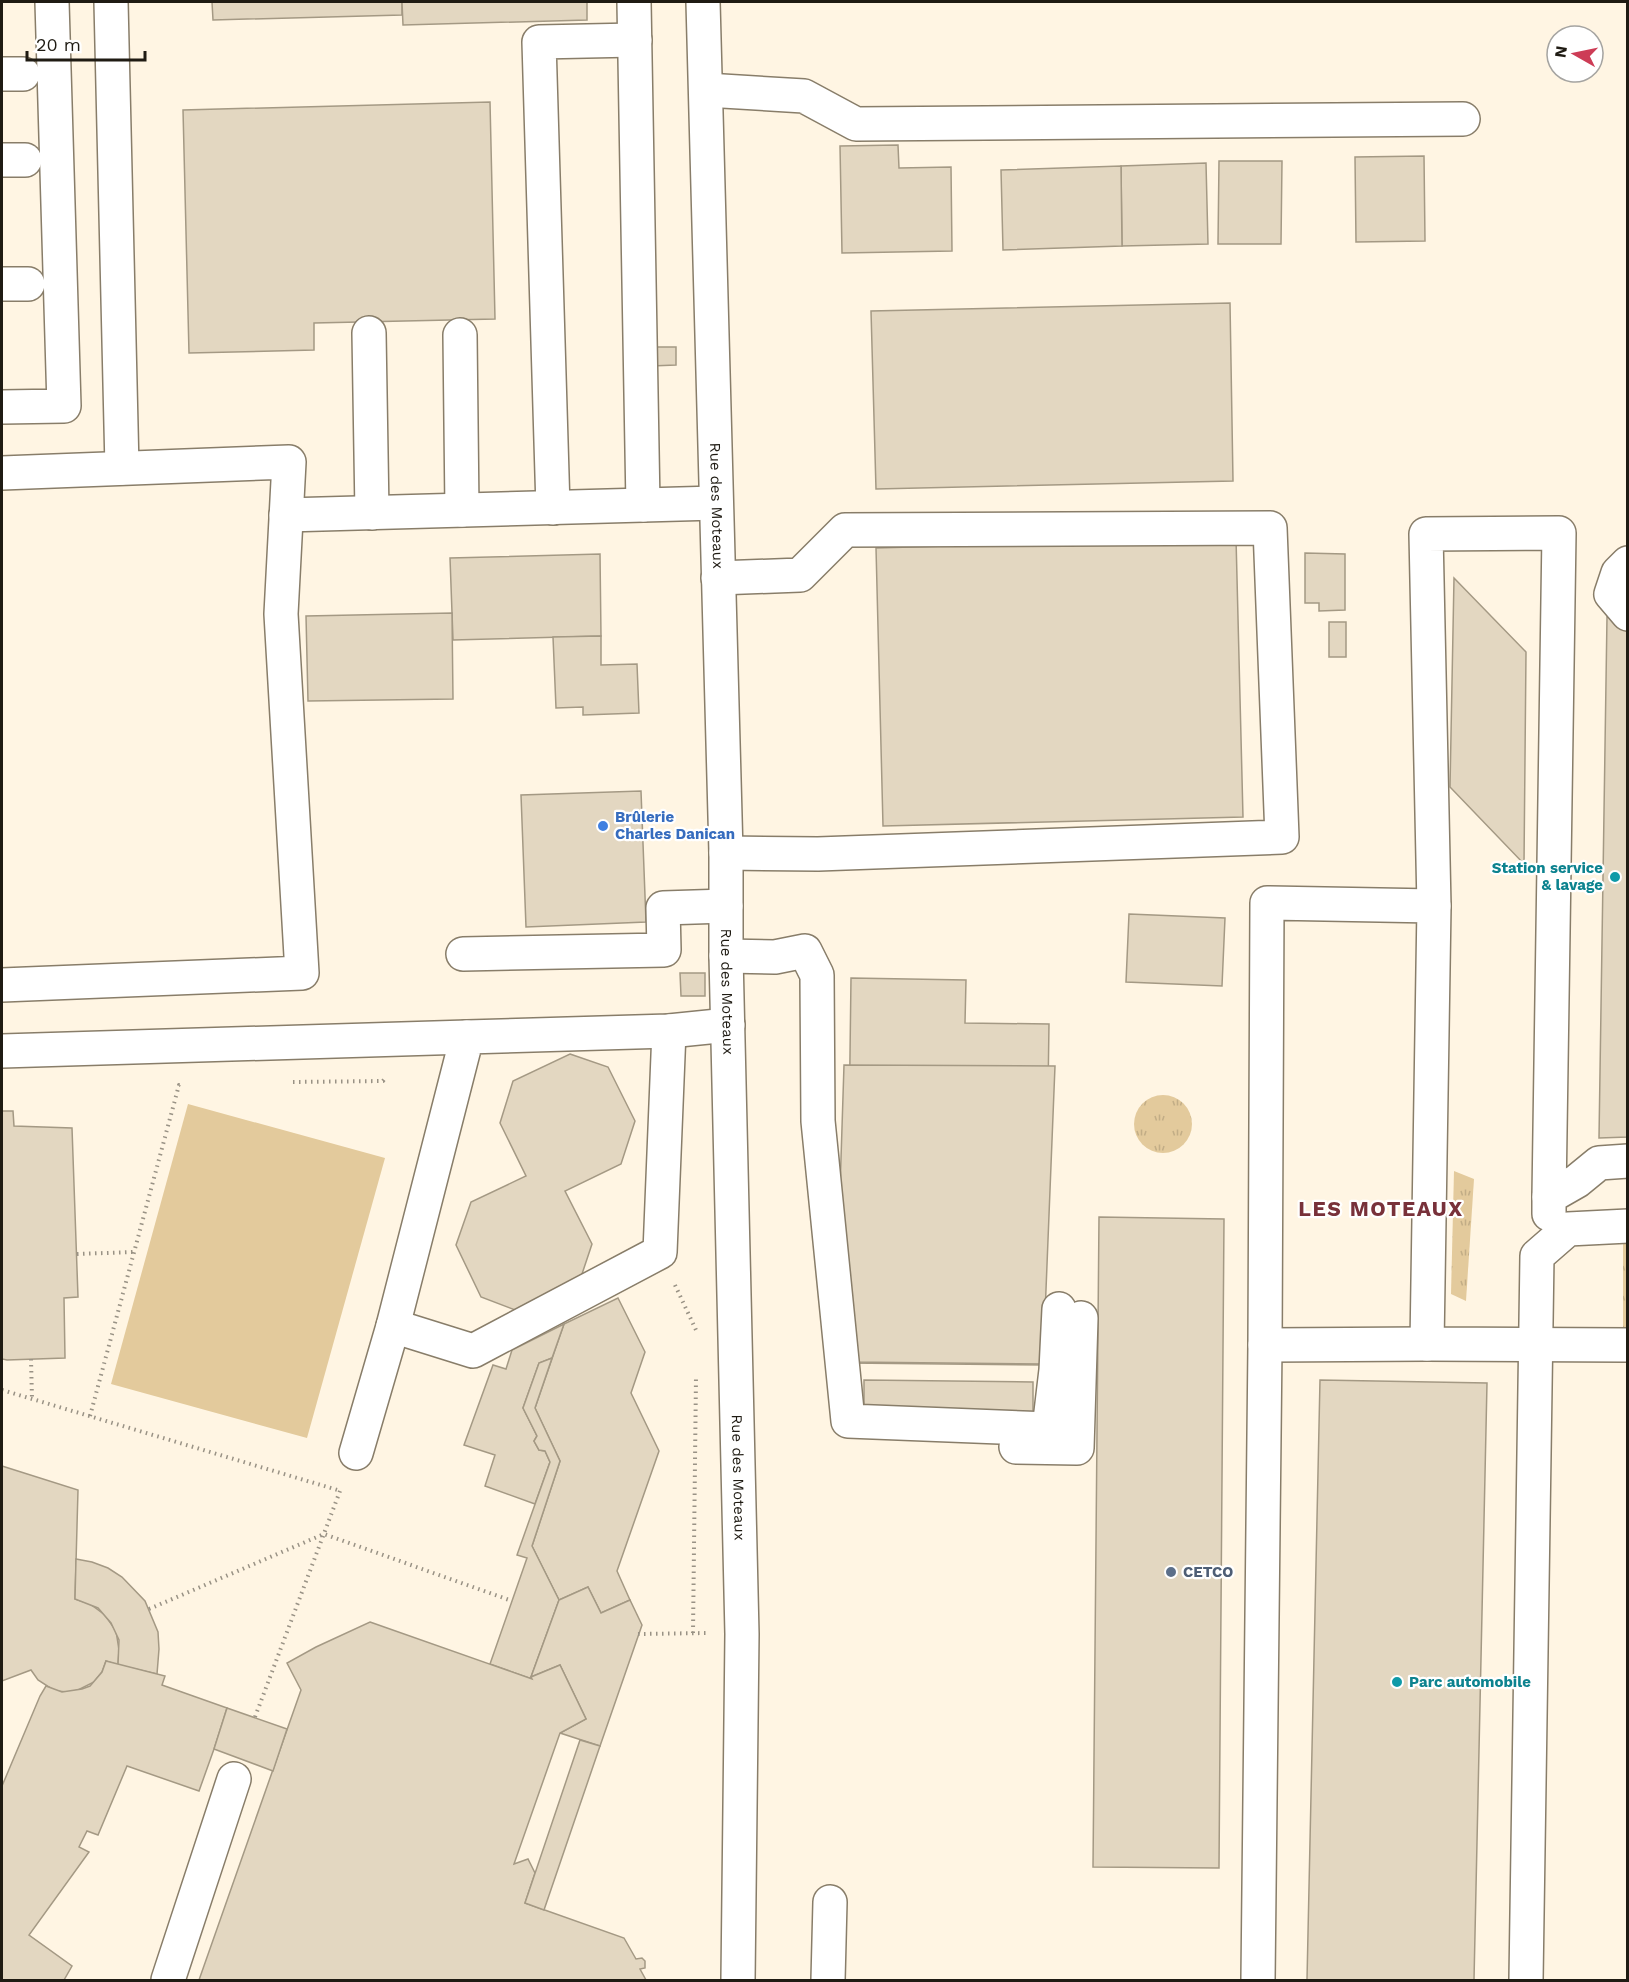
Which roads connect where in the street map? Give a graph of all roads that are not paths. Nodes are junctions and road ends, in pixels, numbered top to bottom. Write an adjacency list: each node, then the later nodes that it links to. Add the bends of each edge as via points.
1 (52, 2): 10 (street, via 64,406)
2 (111, 2): 11 (street)
3 (634, 2): 5 (street)
4 (704, 2): 6 (street, Rue des Moteaux)
5 (635, 40): 14 (street); 15 (street, via 539,42)
6 (706, 90): 7 (street, via 804,96 856,124); 13 (street, Rue des Moteaux)
7 (1463, 119)
8 (369, 333): 17 (street)
9 (460, 335): 16 (street)
10 (2, 407)
11 (122, 468): 12 (street); 18 (street, via 289,462)
12 (2, 472)
13 (716, 503): 14 (street); 20 (street, Rue des Moteaux)
14 (643, 505): 15 (street)
15 (553, 507): 16 (street)
16 (462, 510): 17 (street)
17 (372, 513): 18 (street)
18 (286, 515): 27 (street, via 281,614 302,973)
19 (1628, 563): 21 (street, via 1618,573 1611,594)
20 (718, 578): 22 (street, Rue des Moteaux); 22 (street, via 800,575 845,530 1270,528 1282,837)
21 (1628, 614)
22 (726, 854): 23 (street, Rue des Moteaux)
23 (726, 906): 25 (street, via 663,908 664,950); 26 (street, Rue des Moteaux)
24 (1434, 906): 33 (street, via 1426,534 1558,533); 38 (street); 39 (street, via 1267,903)
25 (464, 954)
26 (726, 956): 28 (street, Rue des Moteaux); 36 (street, via 775,957 798,966 802,1127 831,1435 850,1443 1077,1448)
27 (2, 985)
28 (728, 1025): 29 (street); 46 (street, Rue des Moteaux, via 742,1634)
29 (669, 1031): 30 (street); 37 (street, via 660,1252 473,1351)
30 (467, 1036): 31 (street); 37 (street)
31 (2, 1051)
32 (1628, 1161): 33 (street, via 1599,1163)
33 (1549, 1197): 35 (street)
34 (1628, 1226): 35 (street, via 1568,1229)
35 (1549, 1246): 40 (street, via 1537,1256)
36 (1070, 1313)
37 (393, 1326): 42 (street)
38 (1427, 1344): 39 (street); 40 (street)
39 (1265, 1345): 48 (street)
40 (1536, 1345): 41 (street); 49 (street)
41 (1628, 1345)
42 (356, 1453)
43 (234, 1779): 45 (street)
44 (830, 1902): 47 (street)
45 (168, 1980)
46 (738, 1980)
47 (828, 1980)
48 (1258, 1980)
49 (1526, 1980)

